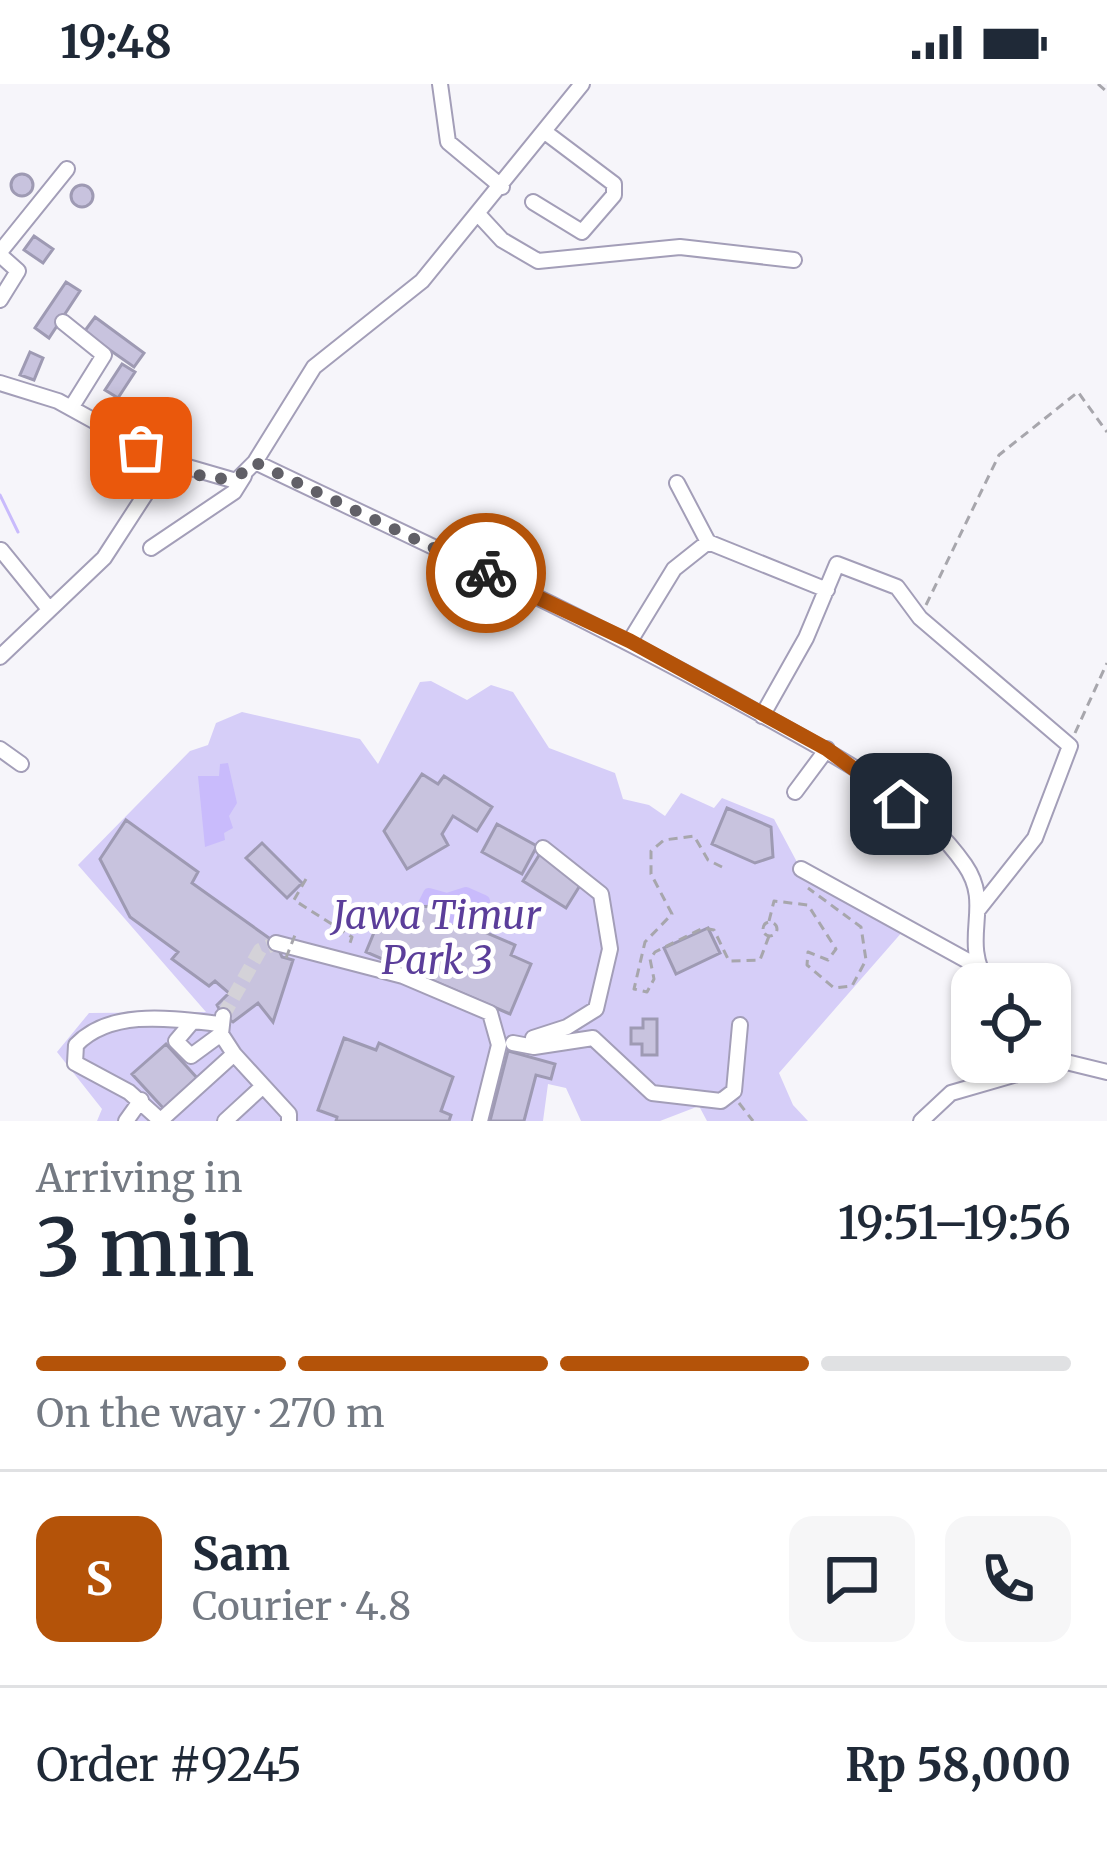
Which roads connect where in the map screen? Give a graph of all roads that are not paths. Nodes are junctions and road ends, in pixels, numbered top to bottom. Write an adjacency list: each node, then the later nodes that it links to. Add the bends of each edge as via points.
1 (440, 84): 5 (street, via 448,142)
2 (582, 84): 3 (street)
3 (545, 132): 5 (street); 6 (street, via 609,180 614,196 582,232)
4 (68, 169): 8 (street)
5 (502, 187): 7 (street)
6 (533, 202)
7 (478, 214): 9 (street, via 502,240 538,260 680,247); 15 (street, via 410,294 314,367)
8 (0, 253): 10 (street, via 18,271)
9 (794, 260)
10 (0, 299)
11 (63, 322): 13 (street, via 104,355)
12 (0, 383): 13 (street)
13 (71, 408): 14 (street)
14 (167, 461): 16 (street, via 227,482); 22 (street, via 104,558)
15 (254, 462): 16 (street); 23 (street)
16 (244, 476): 19 (street, via 219,504)
17 (677, 484): 18 (street)
18 (708, 542): 21 (street); 23 (street, via 674,569)
19 (151, 548)
20 (1, 550): 22 (street)
21 (826, 590): 25 (street); 32 (street, via 844,565 897,587 920,618 1070,746 1035,838)
22 (49, 609): 24 (street)
23 (630, 641): 25 (street)
24 (0, 657)
25 (762, 716): 26 (street)
26 (827, 749): 29 (street); 32 (street, via 951,847 976,883)
27 (0, 750): 28 (street)
28 (21, 764)
29 (795, 792)
30 (544, 848): 39 (street, via 601,894 610,950 596,1009 567,1027)
31 (799, 875): 34 (street)
32 (978, 910): 35 (street)
33 (276, 943): 39 (street, via 352,960 484,1008)
34 (971, 963)
35 (976, 963)
36 (193, 1021): 37 (street); 37 (street, via 176,1041 191,1057); 45 (street, via 118,1023 76,1045 75,1063)
37 (222, 1025): 40 (street)
38 (740, 1025): 39 (street, via 732,1094 721,1101 652,1093 585,1036)
39 (506, 1044): 50 (street)
40 (234, 1054): 44 (street); 47 (street)
41 (1071, 1064): 42 (street)
42 (1106, 1074)
43 (986, 1083): 51 (street, via 951,1093)
44 (263, 1086): 48 (street); 49 (street)
45 (141, 1100): 46 (street); 47 (street)
46 (126, 1121)
47 (160, 1121)
48 (225, 1121)
49 (290, 1121)
50 (480, 1121)
51 (921, 1121)

